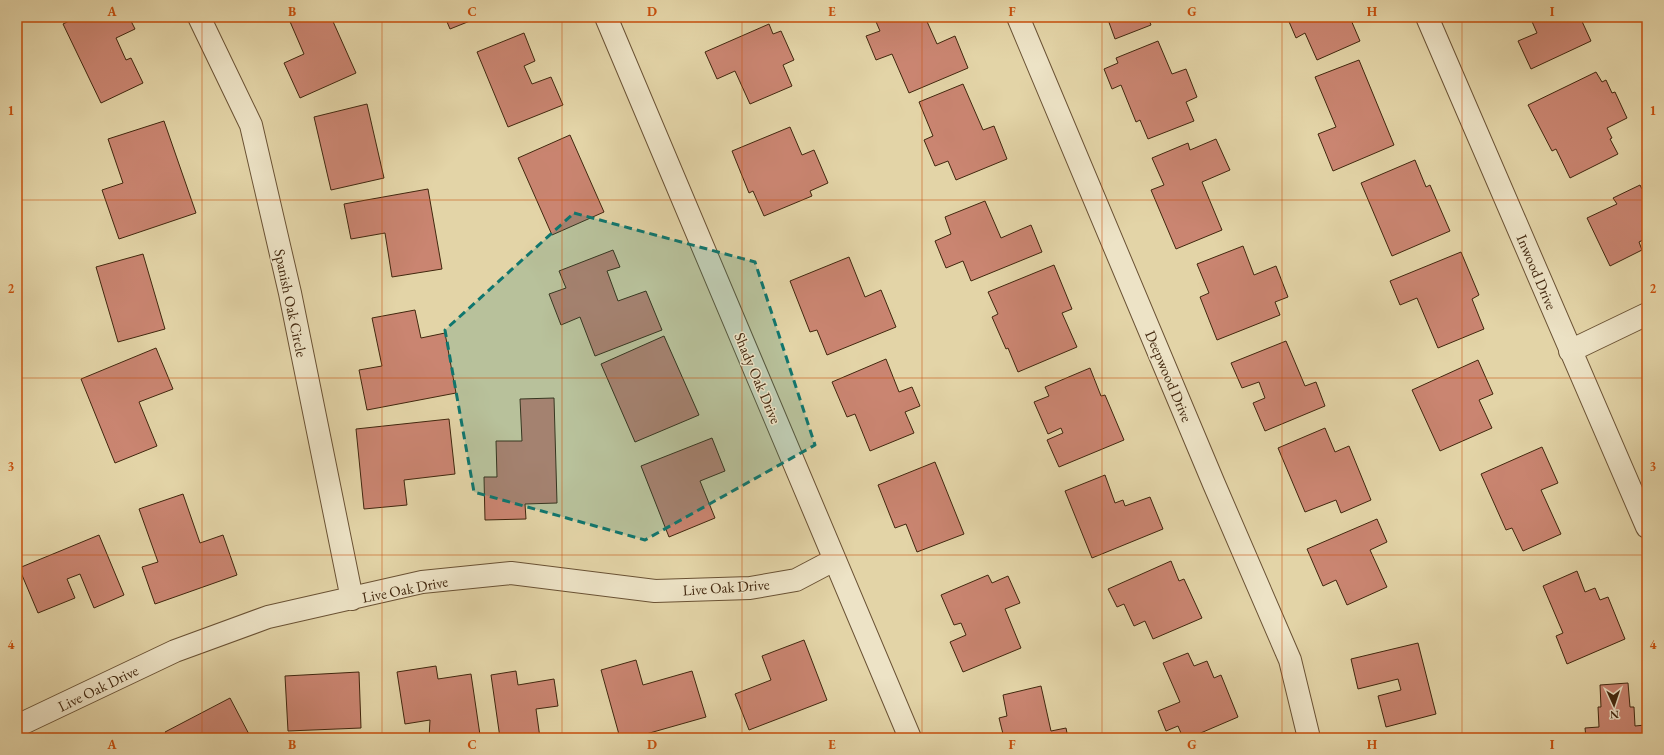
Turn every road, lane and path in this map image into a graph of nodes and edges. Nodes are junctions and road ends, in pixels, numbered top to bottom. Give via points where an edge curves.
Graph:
1 (200, 17) edge
2 (606, 17) edge
3 (1018, 17) edge
4 (1427, 17) edge
5 (1647, 314) edge
6 (1570, 350) junction
7 (1647, 527) edge
8 (834, 560) junction
9 (352, 599) junction
10 (17, 726) edge
11 (910, 738) edge
12 (1309, 738) edge

1 - 9 street, Spanish Oak Circle via 251,124 290,293
2 - 8 street, Shady Oak Drive
3 - 12 street, Deepwood Drive via 1290,660
4 - 6 street, Inwood Drive
5 - 6 street
6 - 7 street, Inwood Drive
8 - 9 street, Live Oak Drive via 796,580 750,588 656,591 511,573 422,582
8 - 11 street, Shady Oak Drive
9 - 10 street, Live Oak Drive via 268,617 174,651

